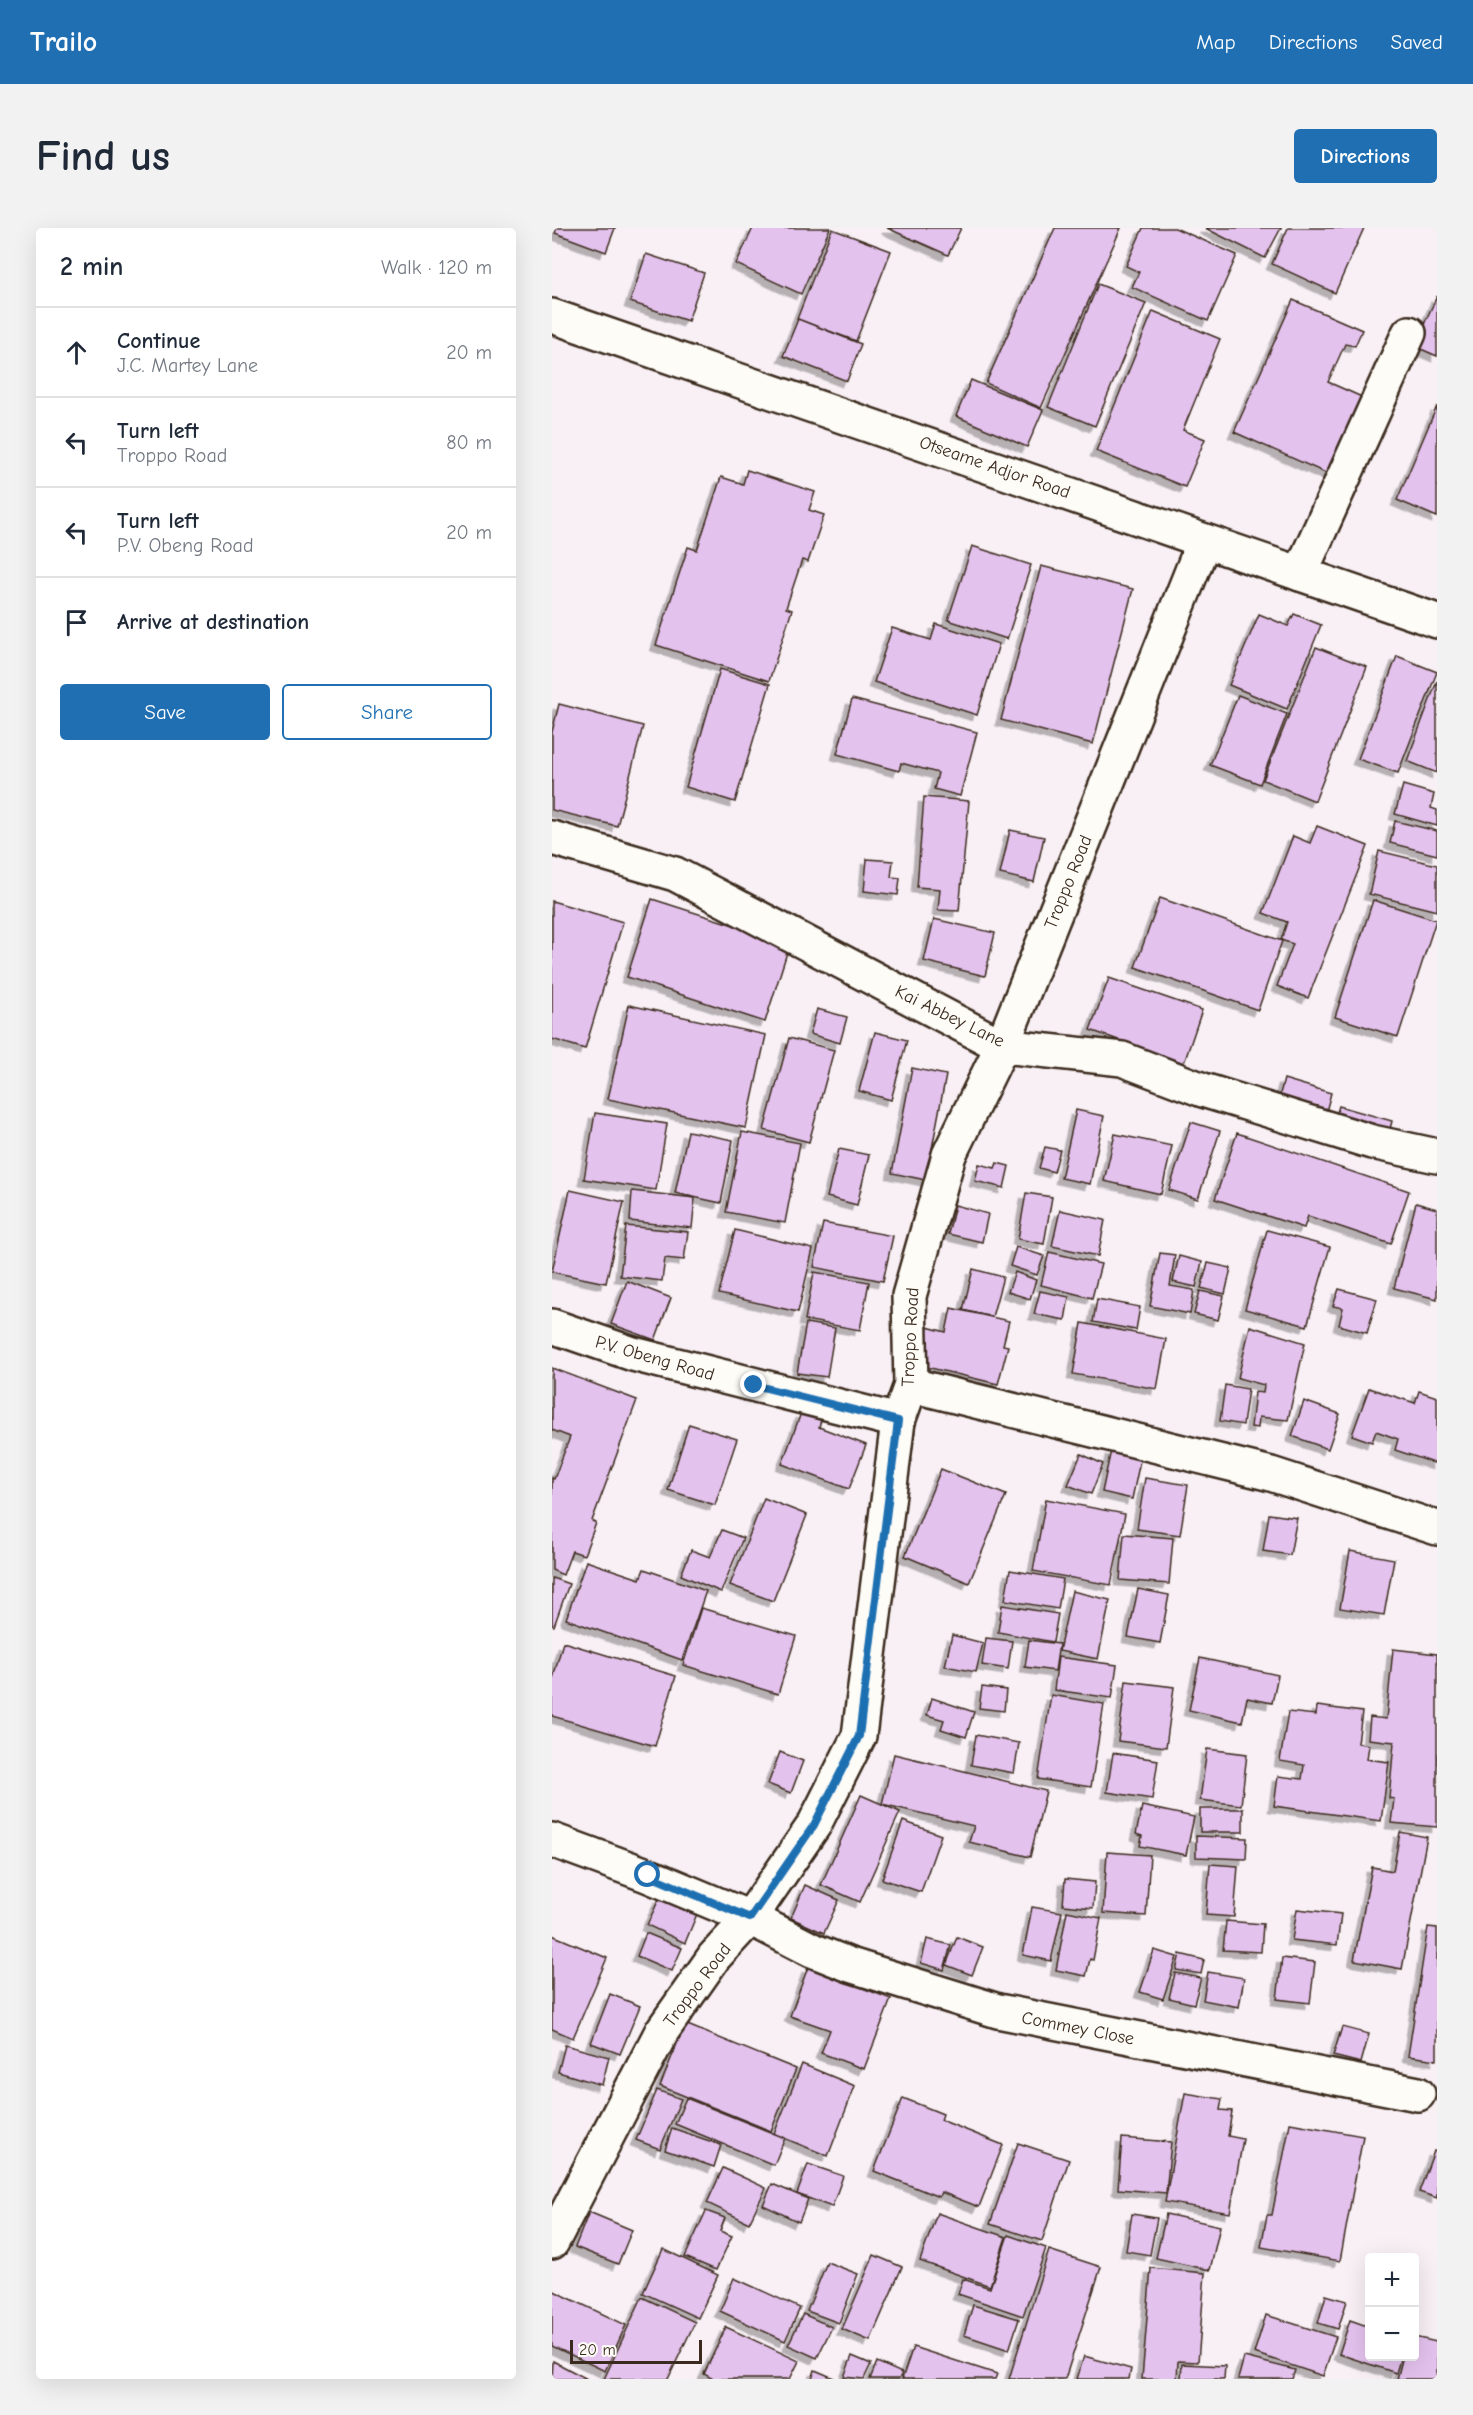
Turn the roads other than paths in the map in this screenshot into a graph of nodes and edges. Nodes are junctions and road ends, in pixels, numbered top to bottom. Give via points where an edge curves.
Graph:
1 (552, 316) edge
2 (1408, 333) dead end
3 (1204, 541) junction
4 (1300, 574) junction
5 (1437, 621) edge
6 (552, 838) edge
7 (1002, 1046) junction
8 (1437, 1156) edge
9 (552, 1326) edge
10 (910, 1385) junction
11 (898, 1421) junction
12 (1437, 1528) edge
13 (552, 1840) edge
14 (750, 1918) junction
15 (1418, 2094) dead end
16 (552, 2242) edge

1 - 3 street, Otseame Adjor Road
2 - 4 street
3 - 4 street, Otseame Adjor Road
3 - 7 street, Troppo Road
4 - 5 street, Otseame Adjor Road
6 - 7 street, Kai Abbey Lane via 675,874
7 - 8 street, Kai Abbey Lane via 1122,1059 1248,1104 1372,1142
7 - 10 street, Troppo Road via 949,1155 909,1296
9 - 11 street, P.V. Obeng Road via 633,1354
10 - 11 street, Troppo Road
10 - 12 street via 1271,1474
11 - 14 street, Troppo Road via 859,1736 814,1825
13 - 14 street, Commey Close
14 - 15 street, Commey Close via 850,1965 998,2011
14 - 16 street, Troppo Road via 714,1957 662,2031

